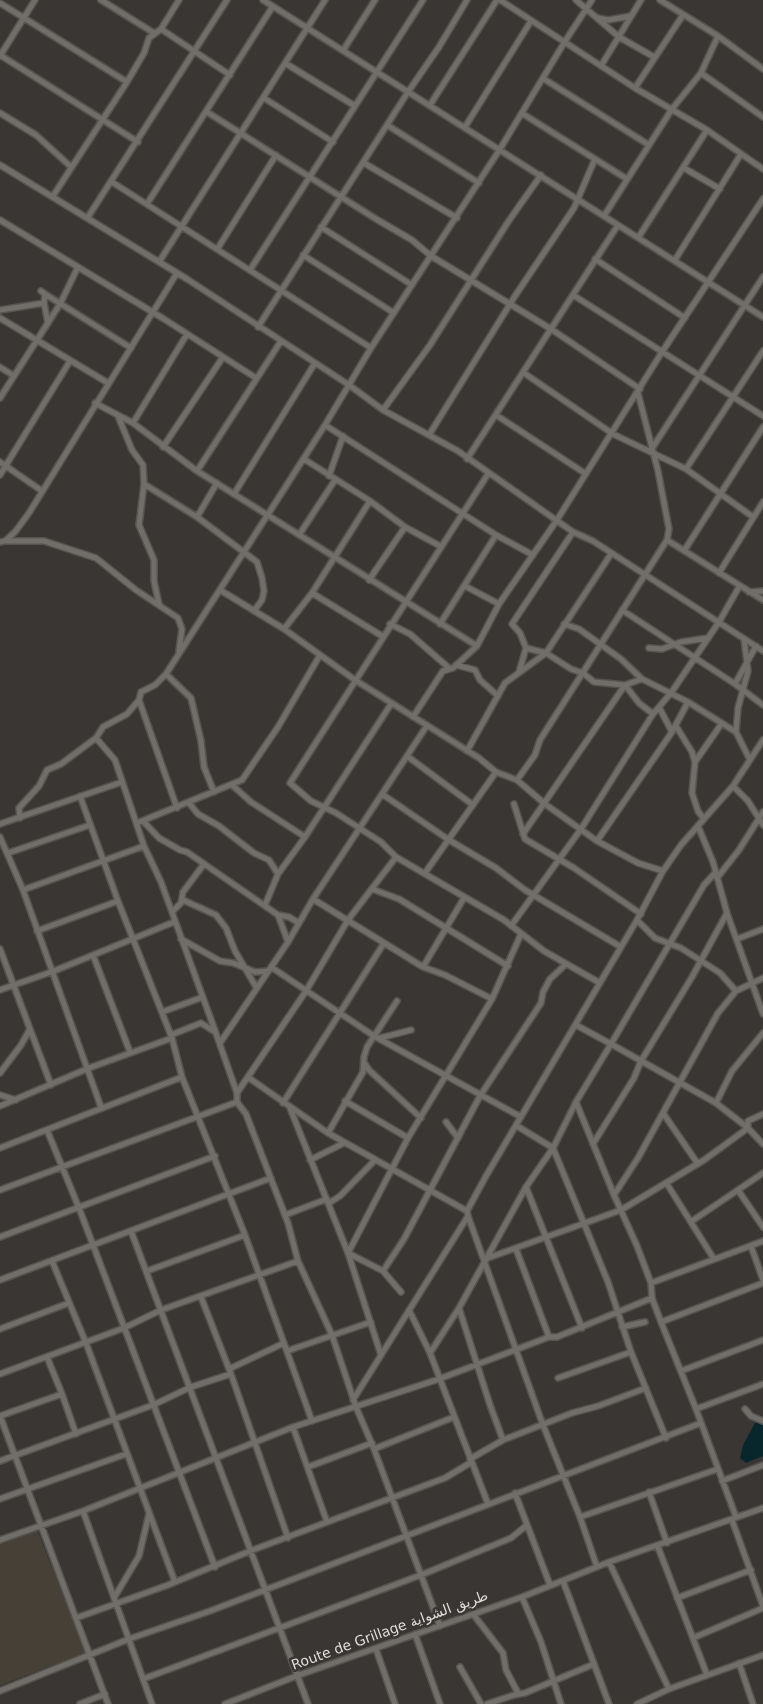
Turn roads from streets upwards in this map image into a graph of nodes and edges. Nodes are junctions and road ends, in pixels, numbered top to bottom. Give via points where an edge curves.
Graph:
1 (35, 0) edge
2 (101, 0) edge
3 (178, 0) edge
4 (227, 0) edge
5 (263, 0) edge
6 (325, 0) edge
7 (375, 0) edge
8 (422, 0) edge
9 (467, 0) edge
10 (498, 0) edge
11 (576, 0) edge
12 (592, 0) edge
13 (641, 0) edge
14 (660, 0) edge
15 (0, 3) edge
16 (273, 6) junction
17 (587, 7) junction
18 (632, 15) junction
19 (683, 15) junction
20 (23, 18) junction
21 (595, 18) junction
22 (531, 21) junction
23 (161, 29) junction
24 (308, 29) junction
25 (154, 34) junction
26 (718, 36) junction
27 (619, 37) junction
28 (564, 43) junction
29 (344, 49) junction
30 (196, 51) junction
31 (0, 55) edge
32 (654, 57) junction
33 (285, 63) junction
34 (600, 66) junction
35 (763, 69) edge
36 (378, 72) junction
37 (701, 73) junction
38 (230, 75) junction
39 (544, 79) junction
40 (127, 82) junction
41 (636, 88) junction
42 (408, 92) junction
43 (264, 98) junction
44 (430, 105) junction
45 (355, 106) junction
46 (672, 110) junction
47 (206, 112) junction
48 (0, 113) edge
49 (522, 114) junction
50 (763, 117) edge
51 (102, 120) junction
52 (387, 125) junction
53 (465, 127) junction
54 (707, 130) junction
55 (242, 133) junction
56 (138, 142) junction
57 (333, 142) junction
58 (649, 145) junction
59 (500, 149) junction
60 (741, 154) junction
61 (276, 155) junction
62 (595, 159) junction
63 (364, 163) junction
64 (0, 165) edge
65 (70, 166) junction
66 (684, 168) junction
67 (763, 169) edge
68 (540, 175) junction
69 (310, 177) junction
70 (627, 179) junction
71 (112, 182) junction
72 (479, 183) junction
73 (720, 189) junction
74 (53, 196) junction
75 (341, 197) junction
76 (576, 198) junction
77 (763, 198) edge
78 (147, 204) junction
79 (604, 216) junction
80 (88, 217) junction
81 (457, 218) junction
82 (0, 220) edge
83 (618, 225) junction
84 (182, 227) junction
85 (322, 227) junction
86 (638, 238) junction
87 (218, 248) junction
88 (303, 255) junction
89 (431, 256) junction
90 (595, 259) junction
91 (675, 260) junction
92 (159, 262) junction
93 (78, 268) junction
94 (250, 270) junction
95 (177, 273) junction
96 (763, 277) edge
97 (472, 280) junction
98 (708, 281) junction
99 (412, 285) junction
100 (281, 289) junction
101 (573, 294) junction
102 (44, 302) junction
103 (60, 304) junction
104 (510, 305) junction
105 (744, 305) junction
106 (0, 310) edge
107 (153, 313) junction
108 (394, 313) junction
109 (763, 316) edge
110 (0, 318) edge
111 (685, 318) junction
112 (48, 323) junction
113 (258, 326) junction
114 (550, 329) junction
115 (187, 334) junction
116 (281, 341) junction
117 (36, 342) junction
118 (131, 348) junction
119 (371, 348) junction
120 (662, 352) junction
121 (763, 352) edge
122 (223, 357) junction
123 (70, 361) junction
124 (315, 363) junction
125 (0, 367) edge
126 (524, 373) junction
127 (699, 374) junction
128 (14, 376) junction
129 (256, 378) junction
130 (108, 383) junction
131 (349, 385) junction
132 (639, 391) junction
133 (734, 396) junction
134 (0, 398) edge
135 (95, 403) junction
136 (383, 410) junction
137 (496, 415) junction
138 (118, 416) junction
139 (763, 416) edge
140 (133, 423) junction
141 (326, 425) junction
142 (763, 427) edge
143 (612, 434) junction
144 (429, 435) junction
145 (344, 436) junction
146 (163, 447) junction
147 (652, 452) junction
148 (304, 459) junction
149 (467, 459) junction
150 (0, 462) edge
151 (6, 466) junction
152 (686, 470) junction
153 (197, 471) junction
154 (0, 474) edge
155 (488, 474) junction
156 (586, 474) junction
157 (329, 476) junction
158 (335, 480) junction
159 (217, 483) junction
160 (144, 484) junction
161 (42, 490) junction
162 (234, 494) junction
163 (720, 494) junction
164 (370, 500) junction
165 (763, 502) edge
166 (463, 513) junction
167 (267, 516) junction
168 (197, 517) junction
169 (753, 518) junction
170 (557, 520) junction
171 (405, 527) junction
172 (573, 532) junction
173 (496, 535) junction
174 (299, 536) junction
175 (667, 540) junction
176 (2, 542) edge
177 (440, 546) junction
178 (245, 551) junction
179 (684, 551) junction
180 (611, 554) junction
181 (533, 555) junction
182 (335, 557) junction
183 (720, 573) junction
184 (644, 574) junction
185 (369, 580) junction
186 (465, 586) junction
187 (739, 587) junction
188 (220, 590) junction
189 (763, 591) edge
190 (749, 592) junction
191 (312, 593) junction
192 (762, 600) edge
193 (404, 601) junction
194 (159, 604) junction
195 (499, 604) junction
196 (622, 610) junction
197 (254, 611) junction
198 (719, 622) junction
199 (390, 624) junction
200 (440, 624) junction
201 (564, 624) junction
202 (284, 629) junction
203 (382, 636) junction
204 (708, 638) junction
205 (744, 639) junction
206 (676, 644) junction
207 (602, 645) junction
208 (477, 646) junction
209 (756, 646) junction
210 (526, 648) junction
211 (650, 648) dead end
212 (763, 651) edge
213 (546, 653) junction
214 (320, 655) junction
215 (695, 657) junction
216 (176, 659) junction
217 (747, 662) junction
218 (456, 665) junction
219 (449, 668) junction
220 (519, 672) junction
221 (583, 673) junction
222 (166, 674) junction
223 (642, 679) junction
224 (355, 680) junction
225 (735, 684) junction
226 (625, 685) junction
227 (744, 691) junction
228 (671, 693) junction
229 (498, 696) junction
230 (139, 700) junction
231 (688, 702) junction
232 (391, 704) junction
233 (763, 705) edge
234 (660, 709) junction
235 (653, 714) junction
236 (413, 717) junction
237 (722, 723) junction
238 (676, 726) junction
239 (426, 727) junction
240 (672, 732) junction
241 (736, 732) junction
242 (96, 738) junction
243 (763, 740) edge
244 (467, 751) junction
245 (406, 756) junction
246 (750, 760) junction
247 (695, 762) junction
248 (496, 772) junction
249 (517, 780) junction
250 (122, 782) junction
251 (232, 785) junction
252 (732, 786) junction
253 (214, 792) junction
254 (382, 794) junction
255 (80, 796) junction
256 (189, 803) junction
257 (514, 804) dead end
258 (545, 804) junction
259 (473, 805) junction
260 (324, 807) junction
261 (177, 808) junction
262 (763, 812) edge
263 (20, 818) junction
264 (760, 818) junction
265 (704, 819) junction
266 (143, 821) junction
267 (0, 824) edge
268 (136, 824) junction
269 (90, 825) junction
270 (763, 825) edge
271 (698, 826) junction
272 (360, 829) junction
273 (581, 829) junction
274 (523, 834) junction
275 (0, 837) edge
276 (305, 837) junction
277 (449, 840) junction
278 (597, 841) junction
279 (144, 846) junction
280 (8, 853) junction
281 (396, 857) junction
282 (557, 859) junction
283 (102, 860) junction
284 (204, 864) junction
285 (663, 870) junction
286 (425, 873) junction
287 (278, 874) junction
288 (716, 876) junction
289 (372, 889) junction
290 (23, 890) junction
291 (533, 894) junction
292 (464, 898) junction
293 (313, 899) junction
294 (183, 900) junction
295 (118, 901) junction
296 (266, 905) junction
297 (172, 912) junction
298 (641, 914) junction
299 (727, 914) junction
300 (278, 915) junction
301 (348, 920) junction
302 (637, 920) junction
303 (174, 922) junction
304 (299, 923) junction
305 (511, 926) junction
306 (448, 928) junction
307 (763, 930) edge
308 (37, 931) junction
309 (520, 934) junction
310 (133, 939) junction
311 (180, 939) junction
312 (737, 939) junction
313 (288, 942) junction
314 (670, 943) junction
315 (384, 944) junction
316 (621, 947) junction
317 (0, 949) edge
318 (93, 955) junction
319 (701, 960) junction
320 (566, 964) junction
321 (508, 966) junction
322 (423, 967) junction
323 (248, 969) junction
324 (269, 969) junction
325 (54, 971) junction
326 (763, 978) edge
327 (600, 982) junction
328 (752, 984) junction
329 (13, 985) junction
330 (256, 987) junction
331 (0, 990) edge
332 (306, 991) junction
333 (736, 991) junction
334 (203, 997) junction
335 (492, 999) junction
336 (396, 1001) dead end
337 (162, 1012) junction
338 (341, 1013) junction
339 (763, 1014) edge
340 (576, 1025) junction
341 (30, 1029) junction
342 (411, 1030) dead end
343 (216, 1032) junction
344 (763, 1032) edge
345 (171, 1036) junction
346 (374, 1036) junction
347 (223, 1037) junction
348 (380, 1038) junction
349 (220, 1043) junction
350 (611, 1044) junction
351 (130, 1052) junction
352 (641, 1061) junction
353 (365, 1064) junction
354 (89, 1068) junction
355 (0, 1073) edge
356 (444, 1075) junction
357 (182, 1077) junction
358 (249, 1078) junction
359 (680, 1083) junction
360 (51, 1086) junction
361 (237, 1093) junction
362 (0, 1095) edge
363 (480, 1096) junction
364 (16, 1100) junction
365 (345, 1101) junction
366 (237, 1102) junction
367 (576, 1102) junction
368 (283, 1103) junction
369 (716, 1103) junction
370 (0, 1106) edge
371 (101, 1107) junction
372 (290, 1108) junction
373 (663, 1113) junction
374 (763, 1114) edge
375 (198, 1117) junction
376 (420, 1118) junction
377 (520, 1118) junction
378 (446, 1122) dead end
379 (517, 1126) junction
380 (748, 1128) junction
381 (47, 1130) junction
382 (328, 1133) junction
383 (408, 1138) junction
384 (458, 1138) junction
385 (344, 1143) junction
386 (593, 1144) junction
387 (763, 1144) edge
388 (0, 1148) edge
389 (553, 1148) junction
390 (216, 1156) junction
391 (310, 1160) junction
392 (375, 1160) junction
393 (698, 1164) junction
394 (62, 1168) junction
395 (392, 1170) junction
396 (763, 1173) edge
397 (270, 1178) junction
398 (667, 1184) junction
399 (526, 1187) junction
400 (430, 1189) junction
401 (0, 1190) edge
402 (738, 1190) junction
403 (230, 1193) junction
404 (614, 1195) junction
405 (328, 1201) junction
406 (79, 1208) junction
407 (621, 1210) junction
408 (467, 1214) junction
409 (285, 1215) junction
410 (692, 1221) junction
411 (584, 1225) junction
412 (763, 1228) edge
413 (131, 1231) junction
414 (245, 1235) junction
415 (0, 1237) edge
416 (545, 1239) junction
417 (763, 1241) edge
418 (92, 1245) junction
419 (751, 1246) junction
420 (516, 1249) junction
421 (348, 1253) junction
422 (714, 1259) junction
423 (486, 1260) junction
424 (52, 1261) junction
425 (298, 1261) junction
426 (147, 1271) junction
427 (383, 1272) junction
428 (260, 1276) junction
429 (0, 1280) edge
430 (763, 1281) edge
431 (651, 1283) junction
432 (401, 1292) dead end
433 (201, 1297) junction
434 (652, 1298) junction
435 (69, 1303) junction
436 (459, 1308) junction
437 (162, 1310) junction
438 (409, 1310) junction
439 (618, 1312) junction
440 (371, 1322) junction
441 (645, 1322) dead end
442 (661, 1322) junction
443 (0, 1328) edge
444 (124, 1328) junction
445 (582, 1328) junction
446 (622, 1328) junction
447 (332, 1335) junction
448 (549, 1337) junction
449 (763, 1340) edge
450 (86, 1343) junction
451 (284, 1343) junction
452 (515, 1349) junction
453 (287, 1351) junction
454 (631, 1352) junction
455 (430, 1353) junction
456 (381, 1355) junction
457 (48, 1357) junction
458 (477, 1364) junction
459 (681, 1371) junction
460 (230, 1372) junction
461 (0, 1374) edge
462 (558, 1378) dead end
463 (438, 1379) junction
464 (763, 1384) edge
465 (191, 1387) junction
466 (646, 1388) junction
467 (62, 1394) junction
468 (353, 1400) junction
469 (153, 1405) junction
470 (356, 1407) junction
471 (696, 1409) junction
472 (745, 1409) dead end
473 (0, 1416) edge
474 (454, 1417) junction
475 (114, 1419) junction
476 (312, 1421) junction
477 (763, 1421) edge
478 (701, 1423) junction
479 (543, 1425) junction
480 (293, 1427) junction
481 (76, 1434) junction
482 (666, 1438) junction
483 (504, 1440) junction
484 (255, 1442) junction
485 (372, 1443) junction
486 (374, 1449) junction
487 (126, 1454) junction
488 (16, 1456) junction
489 (217, 1458) junction
490 (0, 1461) edge
491 (470, 1461) junction
492 (763, 1465) edge
493 (308, 1467) junction
494 (718, 1469) junction
495 (179, 1473) junction
496 (564, 1475) junction
497 (722, 1481) junction
498 (139, 1488) junction
499 (28, 1489) junction
500 (649, 1492) junction
501 (514, 1493) junction
502 (391, 1498) junction
503 (0, 1499) edge
504 (488, 1504) junction
505 (763, 1508) edge
506 (83, 1511) junction
507 (149, 1513) junction
508 (580, 1516) junction
509 (734, 1518) junction
510 (327, 1522) junction
511 (42, 1525) junction
512 (527, 1525) junction
513 (405, 1536) junction
514 (288, 1538) junction
515 (0, 1540) edge
516 (667, 1543) junction
517 (658, 1547) junction
518 (250, 1551) junction
519 (609, 1562) junction
520 (215, 1567) junction
521 (597, 1567) junction
522 (751, 1570) junction
523 (420, 1575) junction
524 (563, 1581) junction
525 (175, 1582) junction
526 (550, 1585) junction
527 (264, 1589) junction
528 (522, 1596) junction
529 (677, 1598) junction
530 (115, 1601) junction
531 (763, 1607) edge
532 (473, 1614) junction
533 (76, 1618) junction
534 (440, 1626) junction
535 (281, 1628) junction
536 (415, 1634) junction
537 (693, 1638) junction
538 (129, 1639) junction
539 (376, 1649) junction
540 (90, 1654) junction
541 (763, 1655) edge
542 (739, 1663) junction
543 (594, 1664) junction
544 (460, 1667) dead end
545 (299, 1675) junction
546 (707, 1675) junction
547 (143, 1679) junction
548 (555, 1680) junction
549 (669, 1689) junction
550 (0, 1690) edge
551 (518, 1693) junction
552 (105, 1694) junction
553 (80, 1704) edge
554 (108, 1704) edge
555 (152, 1704) edge
556 (225, 1704) edge
557 (308, 1704) edge
558 (395, 1704) edge
559 (440, 1704) edge
560 (479, 1704) edge
561 (486, 1704) edge
562 (561, 1704) edge
563 (609, 1704) edge
564 (637, 1704) edge
565 (753, 1704) edge

1 - 20 street
2 - 25 street
3 - 23 street
4 - 30 street
5 - 16 street
6 - 24 street
7 - 29 street
8 - 36 street
9 - 42 street
10 - 22 street
10 - 44 street
11 - 17 street
12 - 17 street
13 - 18 street
14 - 19 street
15 - 20 street
16 - 24 street
16 - 38 street
17 - 21 street
17 - 28 street
18 - 21 street via 608,20
18 - 27 street
19 - 26 street
19 - 32 street
20 - 31 street
20 - 40 street
21 - 27 street
22 - 28 street
22 - 53 street
23 - 25 street
23 - 30 street
24 - 29 street
24 - 33 street
25 - 40 street
26 - 35 street
26 - 37 street
27 - 32 street
27 - 34 street
28 - 34 street
28 - 39 street
29 - 36 street
30 - 38 street
30 - 56 street
31 - 51 street
32 - 41 street
33 - 43 street
33 - 45 street
34 - 41 street
36 - 42 street
36 - 45 street
37 - 46 street
37 - 50 street
38 - 47 street
39 - 49 street
39 - 58 street
40 - 51 street
41 - 46 street
42 - 44 street
42 - 52 street
43 - 55 street
43 - 57 street
44 - 53 street
45 - 57 street
46 - 54 street
46 - 58 street
47 - 55 street
47 - 78 street
48 - 65 street via 36,135
49 - 59 street
49 - 62 street
51 - 56 street
51 - 65 street
52 - 63 street
52 - 72 street
53 - 59 street
54 - 60 street
54 - 66 street
55 - 61 street
55 - 84 street
56 - 71 street
57 - 69 street
58 - 70 street
59 - 68 street
59 - 72 street
60 - 67 street
60 - 73 street
61 - 69 street
61 - 87 street
62 - 70 street
62 - 76 street
63 - 75 street
63 - 81 street
64 - 74 street
65 - 74 street
66 - 73 street
66 - 86 street
68 - 76 street
68 - 97 street
69 - 75 street
69 - 94 street
70 - 79 street
71 - 78 street
71 - 80 street
72 - 81 street
73 - 91 street
74 - 80 street
75 - 85 street
75 - 89 street via 412,240
76 - 79 street
76 - 104 street via 574,208
77 - 98 street
78 - 84 street
79 - 83 street
80 - 92 street
81 - 89 street
82 - 93 street
83 - 86 street
83 - 90 street
84 - 87 street
84 - 92 street
85 - 88 street
85 - 99 street
86 - 91 street
87 - 94 street
88 - 100 street
88 - 108 street
89 - 97 street
89 - 99 street
90 - 101 street
90 - 111 street
91 - 98 street
92 - 95 street
93 - 103 street
93 - 107 street
94 - 100 street
95 - 107 street
95 - 113 street
96 - 105 street
97 - 104 street
97 - 136 street via 430,346
98 - 105 street
98 - 111 street
99 - 108 street
100 - 113 street
100 - 119 street
101 - 114 street
101 - 120 street
102 - 103 street via 43,292
102 - 106 street
102 - 112 street
103 - 112 street
103 - 118 street
104 - 114 street
104 - 144 street
105 - 109 street
105 - 127 street
107 - 115 street
107 - 118 street
108 - 119 street
110 - 117 street
111 - 120 street
112 - 117 street
113 - 116 street
114 - 126 street
114 - 132 street
115 - 122 street
115 - 140 street
116 - 124 street
116 - 129 street
117 - 123 street
117 - 128 street
118 - 130 street
119 - 131 street
120 - 127 street
120 - 132 street
121 - 133 street
122 - 129 street
122 - 146 street
123 - 130 street
123 - 151 street
124 - 131 street
124 - 162 street
125 - 128 street
126 - 137 street
126 - 143 street
127 - 133 street
127 - 147 street
128 - 134 street
129 - 153 street
130 - 135 street
131 - 136 street
131 - 141 street
132 - 143 street
132 - 147 street
133 - 139 street
133 - 152 street
135 - 138 street
135 - 161 street
136 - 144 street
137 - 149 street
137 - 156 street
138 - 140 street
138 - 160 street via 132,450 143,465
140 - 146 street
141 - 145 street
141 - 148 street
142 - 163 street
143 - 147 street
143 - 156 street
144 - 149 street
145 - 157 street
145 - 166 street
146 - 153 street
147 - 152 street
147 - 175 street via 669,529
148 - 157 street
148 - 167 street
149 - 155 street
150 - 151 street
151 - 154 street
151 - 161 street
152 - 163 street
153 - 159 street
155 - 166 street
155 - 170 street
156 - 170 street
157 - 158 street
158 - 164 street
158 - 174 street
159 - 162 street
159 - 168 street
160 - 168 street
160 - 194 street via 139,524 154,560
161 - 176 street via 15,532
162 - 167 street
163 - 169 street
163 - 179 street
164 - 171 street
164 - 182 street
165 - 169 street
166 - 173 street
166 - 177 street
167 - 174 street
167 - 178 street
168 - 178 street
169 - 183 street
170 - 172 street
170 - 181 street
171 - 177 street
171 - 185 street
172 - 180 street
172 - 210 street via 512,624
173 - 181 street
173 - 186 street
174 - 182 street
175 - 179 street
175 - 184 street
176 - 194 street via 44,541 86,554
177 - 193 street
178 - 188 street
178 - 197 street via 257,562 262,578 262,600
179 - 183 street
180 - 184 street
180 - 201 street
181 - 195 street
182 - 185 street
182 - 191 street
183 - 187 street
184 - 196 street
184 - 198 street
185 - 193 street
186 - 195 street
186 - 200 street
187 - 190 street
187 - 198 street
188 - 197 street
188 - 216 street
189 - 190 street
190 - 192 street
191 - 202 street
191 - 203 street
193 - 199 street
193 - 200 street
194 - 216 street via 178,618 182,629
195 - 208 street
196 - 206 street
196 - 207 street
197 - 202 street
198 - 204 street
198 - 205 street
199 - 203 street
199 - 219 street via 410,634
200 - 208 street
201 - 207 street via 579,629
201 - 213 street
202 - 214 street
203 - 224 street
204 - 206 street
204 - 215 street
205 - 209 street
205 - 217 street
206 - 211 street via 662,649
206 - 215 street
207 - 221 street
207 - 223 street
208 - 218 street
209 - 212 street
209 - 217 street
210 - 213 street
210 - 220 street
213 - 220 street
213 - 221 street
214 - 224 street
214 - 251 street via 264,749 242,780
215 - 225 street
215 - 228 street
216 - 222 street
217 - 225 street
217 - 227 street
218 - 219 street
218 - 229 street via 475,670 480,680
219 - 236 street
220 - 229 street via 505,683
221 - 226 street via 594,682
221 - 249 street
222 - 230 street via 155,685 140,692
222 - 253 street via 191,698 204,766
223 - 226 street
223 - 228 street
224 - 232 street
224 - 260 street via 290,783 298,792
225 - 227 street
226 - 235 street
226 - 258 street
227 - 233 street
227 - 241 street via 738,708
228 - 231 street
228 - 234 street
229 - 244 street
230 - 242 street via 127,714 104,727
230 - 261 street
231 - 237 street
231 - 238 street
232 - 236 street
232 - 260 street
234 - 235 street
234 - 240 street
235 - 273 street
236 - 239 street
237 - 241 street
237 - 247 street
238 - 240 street
238 - 247 street
239 - 244 street
239 - 245 street
240 - 278 street
241 - 246 street
242 - 250 street via 115,760
242 - 263 street via 61,764 47,770 39,786 19,808
243 - 246 street
244 - 248 street
245 - 254 street
245 - 259 street
246 - 252 street
247 - 265 street via 692,793 698,812
248 - 249 street
248 - 259 street
249 - 258 street
250 - 255 street
250 - 268 street
251 - 253 street
251 - 276 street via 251,802
252 - 264 street
252 - 265 street
253 - 256 street
254 - 272 street
254 - 277 street
255 - 263 street
255 - 269 street
256 - 261 street
256 - 287 street via 198,814 269,860
257 - 274 street
258 - 273 street
258 - 274 street
259 - 277 street
260 - 272 street
260 - 276 street
261 - 266 street
262 - 264 street
263 - 267 street
264 - 270 street
264 - 288 street via 739,850
265 - 271 street
266 - 268 street
266 - 284 street via 159,838
268 - 279 street
269 - 280 street
269 - 283 street
271 - 285 street
271 - 288 street
272 - 281 street via 381,842
272 - 293 street
273 - 278 street
273 - 282 street
274 - 282 street via 524,839
275 - 280 street
276 - 287 street
277 - 286 street
277 - 291 street
278 - 285 street via 638,863
279 - 283 street
279 - 297 street
280 - 290 street
281 - 286 street
281 - 289 street
282 - 291 street
282 - 298 street
283 - 290 street
283 - 295 street
284 - 294 street via 183,892
284 - 296 street
285 - 298 street
286 - 292 street
287 - 296 street
288 - 299 street
288 - 314 street via 704,885
289 - 301 street
289 - 306 street via 399,899
290 - 308 street
291 - 305 street
291 - 316 street
292 - 305 street
292 - 306 street
293 - 301 street
293 - 304 street
294 - 297 street
294 - 323 street via 216,915
295 - 308 street
295 - 310 street
296 - 300 street
297 - 303 street
298 - 302 street
299 - 312 street
299 - 319 street
300 - 304 street
300 - 313 street
301 - 315 street
301 - 332 street
302 - 314 street via 655,938
302 - 316 street
303 - 310 street
303 - 311 street
304 - 313 street
305 - 309 street
306 - 321 street
306 - 322 street
307 - 312 street
308 - 325 street
309 - 320 street
309 - 321 street
310 - 318 street
310 - 337 street
311 - 323 street via 220,961
311 - 334 street
312 - 328 street
313 - 324 street
314 - 319 street
314 - 350 street
315 - 322 street
315 - 338 street
316 - 327 street
317 - 329 street
318 - 325 street
318 - 351 street
319 - 333 street via 720,973
319 - 352 street
320 - 327 street
320 - 363 street via 550,979 541,1003
321 - 335 street
322 - 335 street via 445,974
323 - 324 street via 255,972
323 - 330 street
324 - 330 street
324 - 332 street
325 - 329 street
325 - 354 street
326 - 328 street
327 - 340 street
328 - 333 street
328 - 339 street
329 - 331 street
329 - 341 street
330 - 347 street
332 - 338 street
332 - 358 street
333 - 359 street via 718,1013
334 - 337 street
334 - 343 street
335 - 356 street
336 - 346 street
337 - 345 street
338 - 346 street
338 - 368 street
340 - 350 street
340 - 377 street
341 - 355 street
341 - 360 street
342 - 348 street
343 - 345 street via 200,1023
343 - 347 street
343 - 349 street
344 - 369 street via 732,1072
345 - 351 street
345 - 357 street
346 - 348 street
346 - 353 street via 364,1057
347 - 349 street
348 - 356 street
349 - 361 street
350 - 352 street
350 - 367 street
351 - 354 street
352 - 359 street
352 - 386 street
353 - 365 street
353 - 376 street
354 - 360 street
354 - 371 street
356 - 363 street
356 - 376 street
357 - 371 street
357 - 375 street
358 - 361 street
358 - 368 street
359 - 369 street
359 - 373 street
360 - 364 street
361 - 366 street
362 - 364 street
363 - 377 street
363 - 384 street
364 - 370 street
365 - 382 street
365 - 383 street
366 - 375 street
366 - 397 street via 246,1114
367 - 386 street
367 - 389 street
368 - 372 street
369 - 380 street
371 - 381 street
372 - 382 street
372 - 391 street
373 - 393 street
373 - 404 street
374 - 380 street via 748,1121
375 - 390 street
375 - 394 street
376 - 383 street
377 - 379 street
378 - 384 street
379 - 389 street
379 - 408 street
380 - 387 street
380 - 393 street
381 - 388 street
381 - 394 street
382 - 385 street
383 - 395 street
384 - 400 street
385 - 391 street
385 - 392 street
386 - 404 street
389 - 399 street
389 - 411 street
390 - 403 street
390 - 406 street
391 - 405 street
392 - 395 street
392 - 405 street via 340,1196
393 - 398 street
394 - 401 street
394 - 406 street
395 - 400 street
395 - 421 street
396 - 402 street
397 - 403 street
397 - 409 street
398 - 407 street
398 - 410 street
399 - 416 street
399 - 423 street
400 - 408 street
400 - 427 street
402 - 410 street
402 - 412 street
403 - 413 street
403 - 414 street
404 - 407 street
405 - 409 street
405 - 421 street
406 - 415 street
406 - 418 street
407 - 411 street
407 - 431 street
408 - 423 street
408 - 438 street
409 - 425 street
410 - 422 street
411 - 416 street
411 - 439 street
413 - 418 street
413 - 426 street
414 - 426 street
414 - 428 street
416 - 420 street
416 - 445 street
417 - 419 street
418 - 424 street
418 - 444 street
419 - 422 street
419 - 430 street
420 - 423 street
420 - 448 street
421 - 427 street
421 - 440 street
422 - 431 street
423 - 436 street
423 - 452 street
424 - 429 street
424 - 435 street
425 - 428 street
425 - 447 street
426 - 437 street
427 - 432 street
428 - 433 street
428 - 451 street
430 - 442 street
431 - 434 street
433 - 437 street
433 - 460 street
434 - 439 street
434 - 442 street
435 - 443 street
435 - 450 street
436 - 455 street
436 - 458 street
437 - 444 street
437 - 465 street
438 - 455 street
438 - 456 street
439 - 445 street
439 - 446 street
440 - 447 street
440 - 456 street
441 - 446 street
442 - 459 street
444 - 450 street
444 - 469 street
445 - 448 street
446 - 454 street
447 - 453 street
447 - 468 street
448 - 452 street
449 - 459 street
450 - 457 street
450 - 475 street
451 - 453 street
451 - 460 street
452 - 458 street
452 - 479 street
453 - 476 street
454 - 462 street
454 - 466 street
455 - 463 street
456 - 468 street
457 - 461 street
457 - 467 street
458 - 463 street
458 - 483 street
459 - 471 street
460 - 465 street
460 - 484 street
463 - 470 street
463 - 474 street
464 - 471 street
465 - 469 street
465 - 489 street
466 - 479 street
466 - 482 street
467 - 473 street
467 - 481 street
468 - 470 street
469 - 475 street
469 - 495 street
470 - 476 street
470 - 485 street
471 - 478 street
472 - 477 street
473 - 488 street
474 - 486 street
474 - 491 street
475 - 481 street
475 - 487 street
476 - 480 street
478 - 482 street
478 - 494 street
479 - 483 street
479 - 496 street
480 - 484 street
480 - 493 street
481 - 488 street
482 - 496 street
483 - 491 street via 489,1446
484 - 489 street
484 - 514 street
485 - 486 street
485 - 493 street
486 - 502 street
487 - 498 street
487 - 499 street
488 - 490 street
488 - 499 street
489 - 495 street
489 - 518 street
491 - 502 street via 445,1478
491 - 504 street
492 - 497 street
493 - 510 street
494 - 497 street
494 - 500 street
495 - 498 street
495 - 520 street
496 - 501 street
496 - 508 street
497 - 509 street
498 - 506 street
498 - 507 street
499 - 503 street
499 - 511 street
500 - 508 street
500 - 516 street
501 - 504 street
501 - 512 street
502 - 510 street
502 - 513 street
504 - 513 street
505 - 509 street, Route de Grillage طريق الشواية
506 - 511 street
506 - 530 street
507 - 525 street
507 - 530 street via 139,1556
508 - 521 street
509 - 516 street, Route de Grillage طريق الشواية
509 - 522 street
510 - 514 street
511 - 515 street
511 - 533 street
512 - 523 street via 511,1538
512 - 526 street
513 - 523 street
513 - 527 street
514 - 518 street
516 - 517 street, Route de Grillage طريق الشواية
517 - 519 street, Route de Grillage طريق الشواية
517 - 529 street
518 - 520 street
518 - 527 street
519 - 521 street, Route de Grillage طريق الشواية
519 - 549 street
520 - 525 street
521 - 524 street, Route de Grillage طريق الشواية
522 - 529 street
522 - 531 street
523 - 534 street
523 - 535 street
524 - 526 street, Route de Grillage طريق الشواية
524 - 543 street
525 - 530 street
526 - 528 street, Route de Grillage طريق الشواية
527 - 535 street
527 - 538 street
528 - 532 street, Route de Grillage طريق الشواية
528 - 548 street
529 - 537 street
530 - 533 street
530 - 538 street
531 - 537 street
532 - 534 street, Route de Grillage طريق الشواية
532 - 551 street via 503,1653 506,1670
533 - 540 street
534 - 536 street, Route de Grillage طريق الشواية
535 - 545 street
535 - 547 street
536 - 539 street, Route de Grillage طريق الشواية
536 - 559 street
537 - 546 street
538 - 540 street
538 - 547 street
539 - 545 street, Route de Grillage طريق الشواية
539 - 558 street
540 - 550 street
540 - 552 street
541 - 542 street
542 - 546 street
542 - 565 street
543 - 548 street
543 - 563 street
544 - 560 street
545 - 556 street, Route de Grillage طريق الشواية
545 - 557 street
546 - 549 street
547 - 555 street
548 - 551 street
548 - 562 street
549 - 564 street
551 - 561 street
552 - 553 street
552 - 554 street

